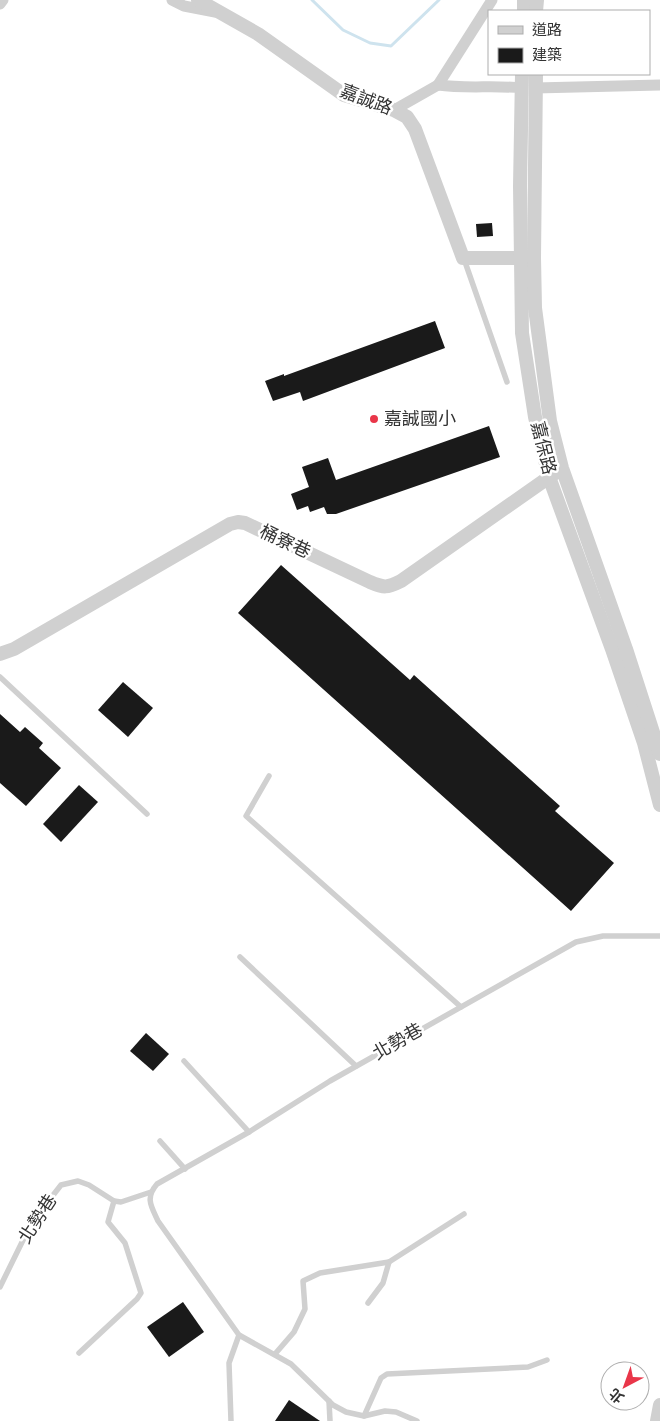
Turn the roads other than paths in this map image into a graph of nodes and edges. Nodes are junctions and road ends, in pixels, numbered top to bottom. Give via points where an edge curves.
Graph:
1 (2, 0) edge
2 (172, 0) edge
3 (198, 0) edge
4 (492, 0) edge
5 (0, 4) edge
6 (220, 13) junction
7 (522, 75) edge
8 (536, 75) edge
9 (438, 85) junction
10 (660, 85) edge
11 (529, 88) junction
12 (394, 110) junction
13 (463, 258) junction
14 (527, 258) junction
15 (507, 382) dead end
16 (562, 468) junction
17 (549, 477) junction
18 (0, 654) edge
19 (0, 676) edge
20 (653, 740) edge
21 (660, 754) edge
22 (269, 776) dead end
23 (660, 805) edge
24 (147, 814) dead end
25 (660, 936) edge
26 (240, 957) dead end
27 (461, 1007) junction
28 (184, 1061) dead end
29 (356, 1066) junction
30 (249, 1132) junction
31 (160, 1141) dead end
32 (185, 1169) junction
33 (151, 1192) junction
34 (114, 1201) junction
35 (464, 1214) dead end
36 (389, 1262) junction
37 (0, 1287) edge
38 (368, 1303) dead end
39 (238, 1335) junction
40 (79, 1353) dead end
41 (275, 1354) junction
42 (548, 1360) dead end
43 (329, 1401) junction
44 (660, 1405) edge
45 (364, 1416) junction
46 (231, 1421) edge
47 (330, 1421) edge
48 (417, 1421) edge
49 (658, 1421) edge

1 - 5 street
2 - 6 street via 184,6
3 - 6 street, 嘉誠路
4 - 9 street
6 - 12 street, 嘉誠路 via 258,34 344,95
7 - 11 street, 嘉保路
8 - 11 street, 嘉保路
9 - 11 street
9 - 12 street
10 - 11 street
11 - 14 street, 嘉保路
12 - 13 street, 嘉誠路 via 407,117 415,129
13 - 14 street
13 - 15 lane, 嘉誠路
14 - 16 street, 嘉保路 via 550,421
14 - 17 street, 嘉保路 via 522,334 535,417
16 - 17 street, 桶寮巷
16 - 20 street, 嘉保路
17 - 18 street, 桶寮巷 via 389,587 375,584 238,522
17 - 20 street, 嘉保路 via 612,648
19 - 24 lane
20 - 21 street, 嘉保路
20 - 23 street, 嘉保路
22 - 27 lane via 246,816
25 - 27 lane, 北勢巷 via 603,936 576,942
26 - 29 lane
27 - 29 lane, 北勢巷
28 - 30 lane
29 - 30 lane, 北勢巷
30 - 32 lane, 北勢巷
31 - 32 lane
32 - 33 lane, 北勢巷 via 157,1184
33 - 34 lane, 北勢巷 via 121,1202
33 - 39 lane via 150,1204 158,1221
34 - 37 lane, 北勢巷 via 78,1181 61,1185 31,1225
34 - 40 lane via 108,1222 125,1243 141,1293
35 - 36 lane
36 - 38 lane via 383,1283
36 - 41 lane via 320,1273 303,1281 305,1310 294,1332
39 - 41 lane
39 - 46 lane via 229,1363
41 - 43 lane via 291,1364
42 - 45 lane via 528,1367 387,1374 381,1378
43 - 45 lane via 346,1412
43 - 47 lane
44 - 49 street
45 - 48 lane via 396,1412

